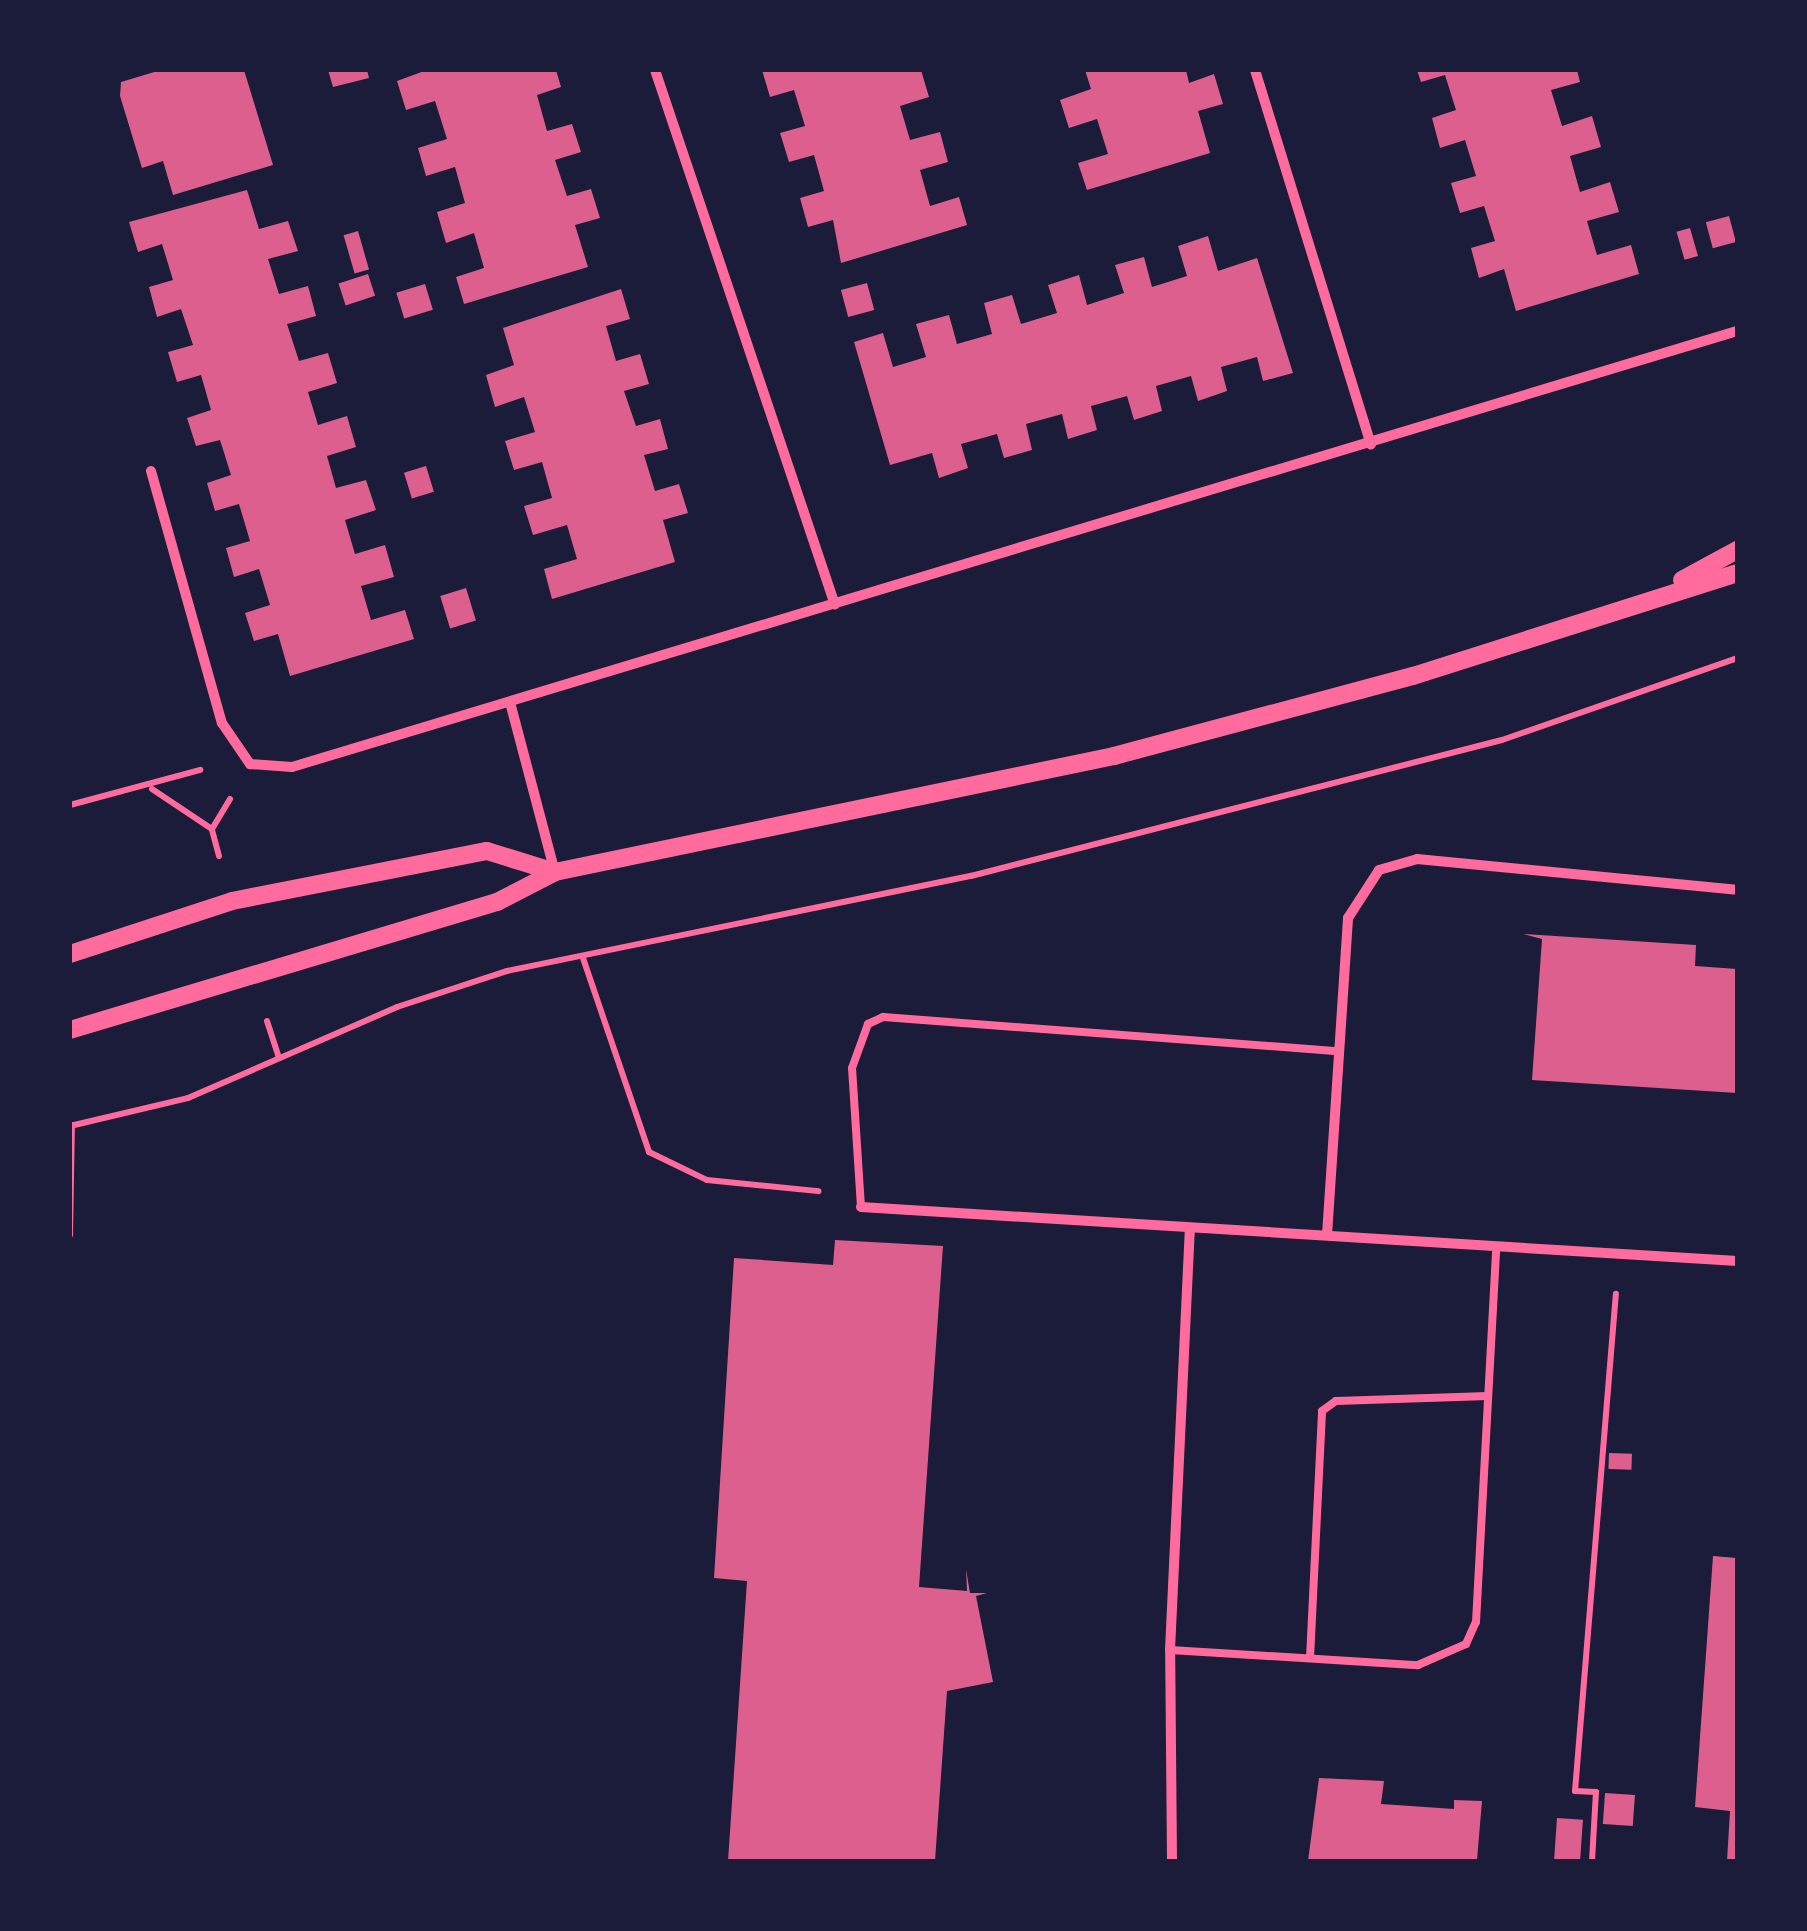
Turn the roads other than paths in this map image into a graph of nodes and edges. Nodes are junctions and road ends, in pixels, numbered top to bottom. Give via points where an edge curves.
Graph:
1 (655, 70) edge
2 (1255, 70) edge
3 (1737, 331) edge
4 (1371, 444) junction
5 (151, 471) dead end
6 (1737, 550) edge
7 (1737, 573) edge
8 (1655, 595) junction
9 (835, 605) junction
10 (511, 706) junction
11 (555, 872) junction
12 (1737, 890) edge
13 (70, 954) edge
14 (70, 1030) edge
15 (1338, 1051) junction
16 (861, 1207) joint
17 (1190, 1229) junction
18 (1327, 1235) junction
19 (1496, 1248) junction
20 (1737, 1261) edge
21 (1488, 1396) junction
22 (1170, 1650) junction
23 (1310, 1658) junction
24 (1172, 1861) edge

1 - 9 street
2 - 4 street
3 - 4 street
4 - 9 street
5 - 10 street via 222,723 250,764 292,767
6 - 8 street
7 - 8 street
8 - 11 street via 1413,676 1114,756
9 - 10 street
10 - 11 street
11 - 13 street via 487,851 232,901
11 - 14 street via 498,902
12 - 15 street via 1417,859 1379,870 1348,918
15 - 16 lane via 883,1018 868,1024 852,1068
15 - 18 street
16 - 17 street
17 - 18 street
17 - 22 street
18 - 19 street
19 - 20 street
19 - 21 lane
21 - 23 lane via 1476,1622 1466,1644 1418,1665
21 - 23 lane via 1336,1400 1322,1411
22 - 23 lane
22 - 24 street

